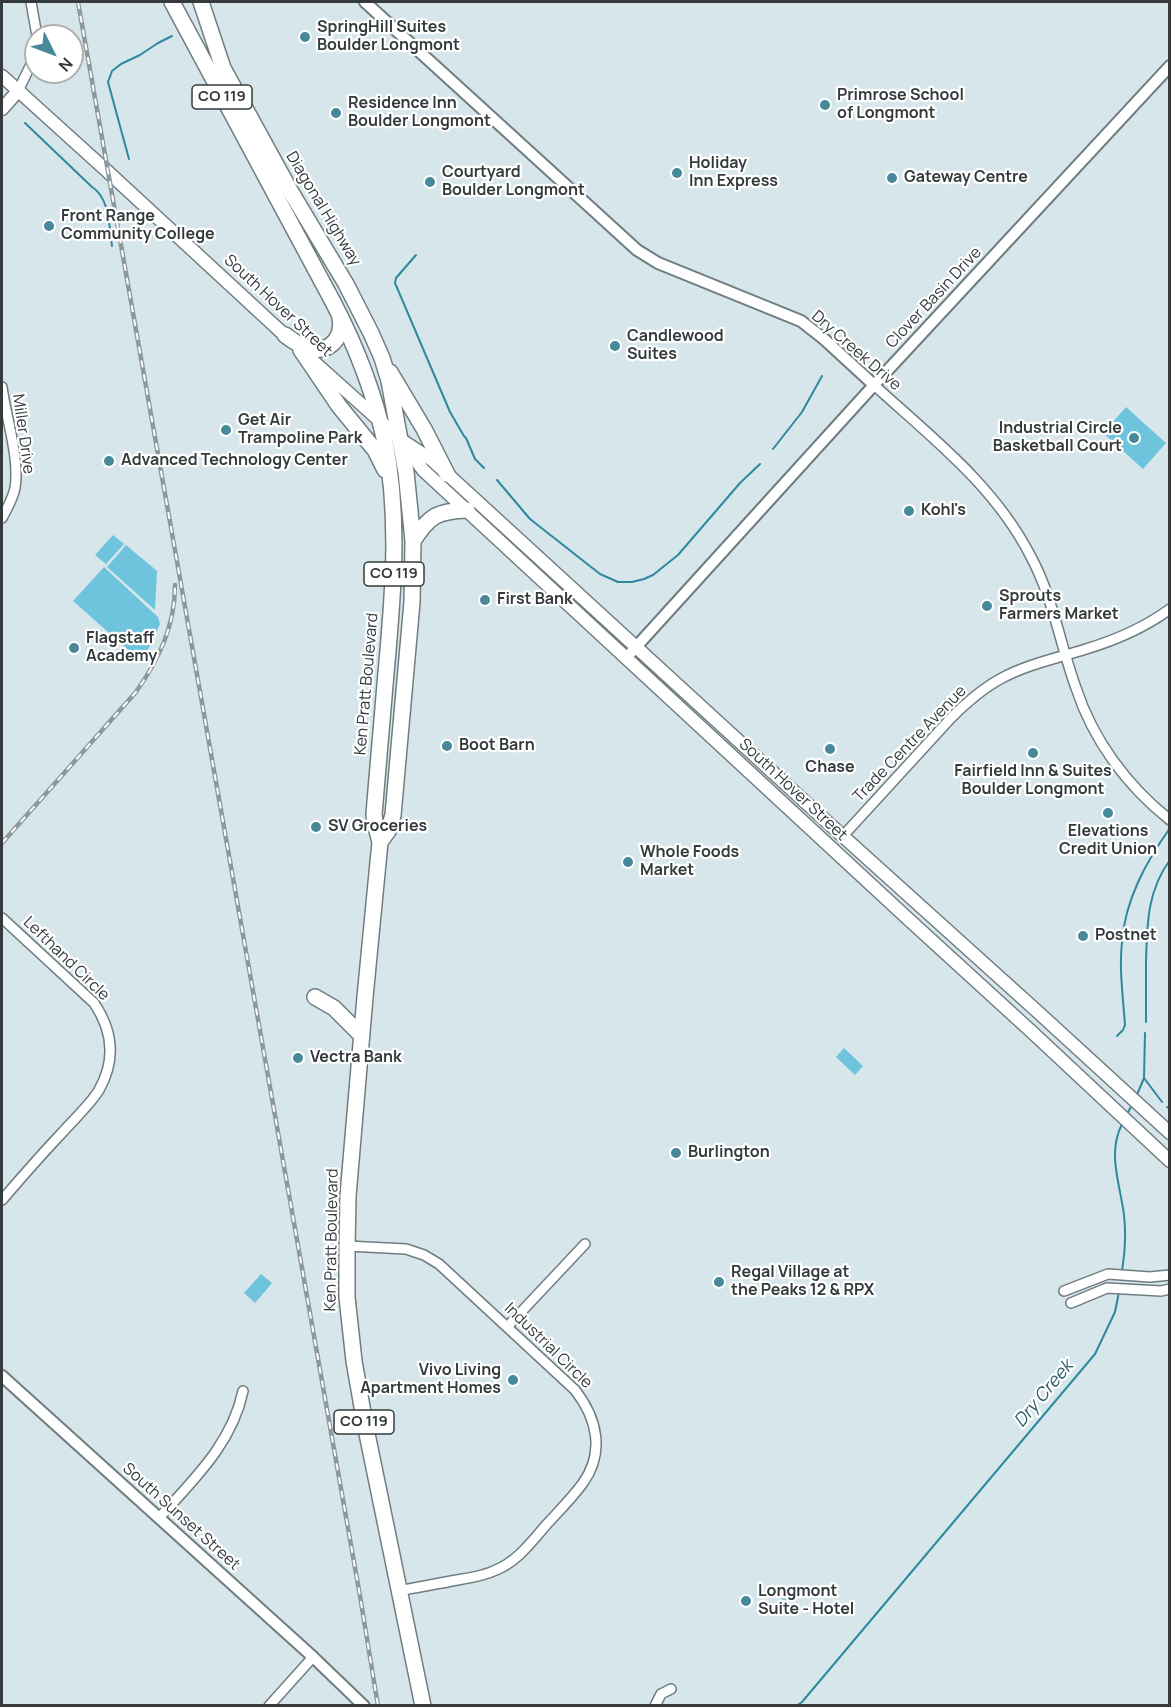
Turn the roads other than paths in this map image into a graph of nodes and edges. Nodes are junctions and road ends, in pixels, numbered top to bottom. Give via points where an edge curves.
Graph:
1 (31, 2) edge
2 (172, 2) edge
3 (201, 2) edge
4 (365, 2) edge
5 (35, 24) edge
6 (1170, 66) edge
7 (2, 76) edge
8 (24, 79) edge
9 (18, 91) junction
10 (2, 110) edge
11 (340, 315) junction
12 (285, 334) junction
13 (301, 350) junction
14 (382, 358) junction
15 (874, 385) junction
16 (2, 387) edge
17 (380, 422) junction
18 (400, 439) junction
19 (447, 474) junction
20 (391, 492) junction
21 (467, 510) junction
22 (2, 518) edge
23 (413, 542) junction
24 (1170, 609) edge
25 (636, 647) junction
26 (1066, 655) junction
27 (626, 658) junction
28 (1170, 820) edge
29 (842, 837) junction
30 (380, 842) junction
31 (832, 848) junction
32 (2, 918) edge
33 (315, 997) dead end
34 (362, 1035) junction
35 (1170, 1133) edge
36 (1170, 1161) edge
37 (2, 1200) edge
38 (585, 1244) dead end
39 (346, 1246) junction
40 (1170, 1275) edge
41 (1170, 1289) edge
42 (1064, 1291) dead end
43 (1071, 1304) dead end
44 (507, 1327) junction
45 (2, 1376) edge
46 (243, 1391) dead end
47 (159, 1518) junction
48 (398, 1591) junction
49 (313, 1657) junction
50 (419, 1687) junction
51 (347, 1689) dead end
52 (671, 1689) dead end
53 (269, 1706) edge
54 (411, 1706) edge
55 (423, 1706) edge
56 (655, 1706) edge

1 - 5 street
2 - 11 highway, Diagonal Highway / CO 119
3 - 14 highway, Diagonal Highway / CO 119 via 232,87 346,284
4 - 15 street, Dry Creek Drive via 637,250 658,263 797,319
6 - 15 street, Clover Basin Drive
7 - 9 main road, South Hover Street
8 - 9 street
9 - 10 main road
9 - 12 main road, South Hover Street
11 - 12 highway via 341,333 326,348 304,347
11 - 17 highway, Diagonal Highway / CO 119 via 372,390
12 - 13 main road, South Hover Street
13 - 17 main road, South Hover Street
13 - 20 highway via 375,450
14 - 18 highway, Diagonal Highway / CO 119
14 - 19 highway
15 - 25 street, Clover Basin Drive
15 - 26 street, Dry Creek Drive via 961,465 1010,521 1044,583
16 - 22 street, Miller Drive via 16,464 13,494
17 - 18 main road, South Hover Street
17 - 20 highway, Ken Pratt Boulevard / CO 119
18 - 19 main road, South Hover Street
18 - 21 main road, South Hover Street via 423,470
18 - 23 highway, Ken Pratt Boulevard / CO 119
19 - 25 main road, South Hover Street
20 - 30 highway, Ken Pratt Boulevard / CO 119 via 392,606 374,814
21 - 23 highway via 438,514
21 - 27 main road, South Hover Street
23 - 30 highway, Ken Pratt Boulevard / CO 119 via 412,602 393,815
24 - 26 street, Trade Centre Avenue via 1123,636
25 - 27 street, Clover Basin Drive
25 - 29 main road, South Hover Street
26 - 28 street, Dry Creek Drive via 1084,711 1101,743 1138,791
26 - 29 street, Trade Centre Avenue via 1005,676 968,701
27 - 31 main road, South Hover Street
29 - 31 main road
29 - 35 main road, South Hover Street
30 - 34 highway, Ken Pratt Boulevard / CO 119
31 - 36 main road, South Hover Street
32 - 37 street, Lefthand Circle via 94,1004 102,1014 110,1039 108,1066 99,1090
33 - 34 highway via 334,1008
34 - 39 highway, Ken Pratt Boulevard / CO 119
38 - 44 street
39 - 44 street, Industrial Circle via 406,1249 424,1255 439,1264
39 - 48 highway, Ken Pratt Boulevard / CO 119 via 354,1361
40 - 42 street via 1108,1274
41 - 43 street via 1107,1288
44 - 48 street, Industrial Circle via 586,1404 596,1437 591,1467 583,1482 510,1563 485,1575
45 - 47 street, South Sunset Street
46 - 47 street via 225,1440
47 - 49 street, South Sunset Street
48 - 50 highway, Ken Pratt Boulevard / CO 119
49 - 51 street, South Sunset Street
49 - 53 street
50 - 54 highway
50 - 55 highway, Ken Pratt Boulevard / CO 119
52 - 56 street via 661,1695

